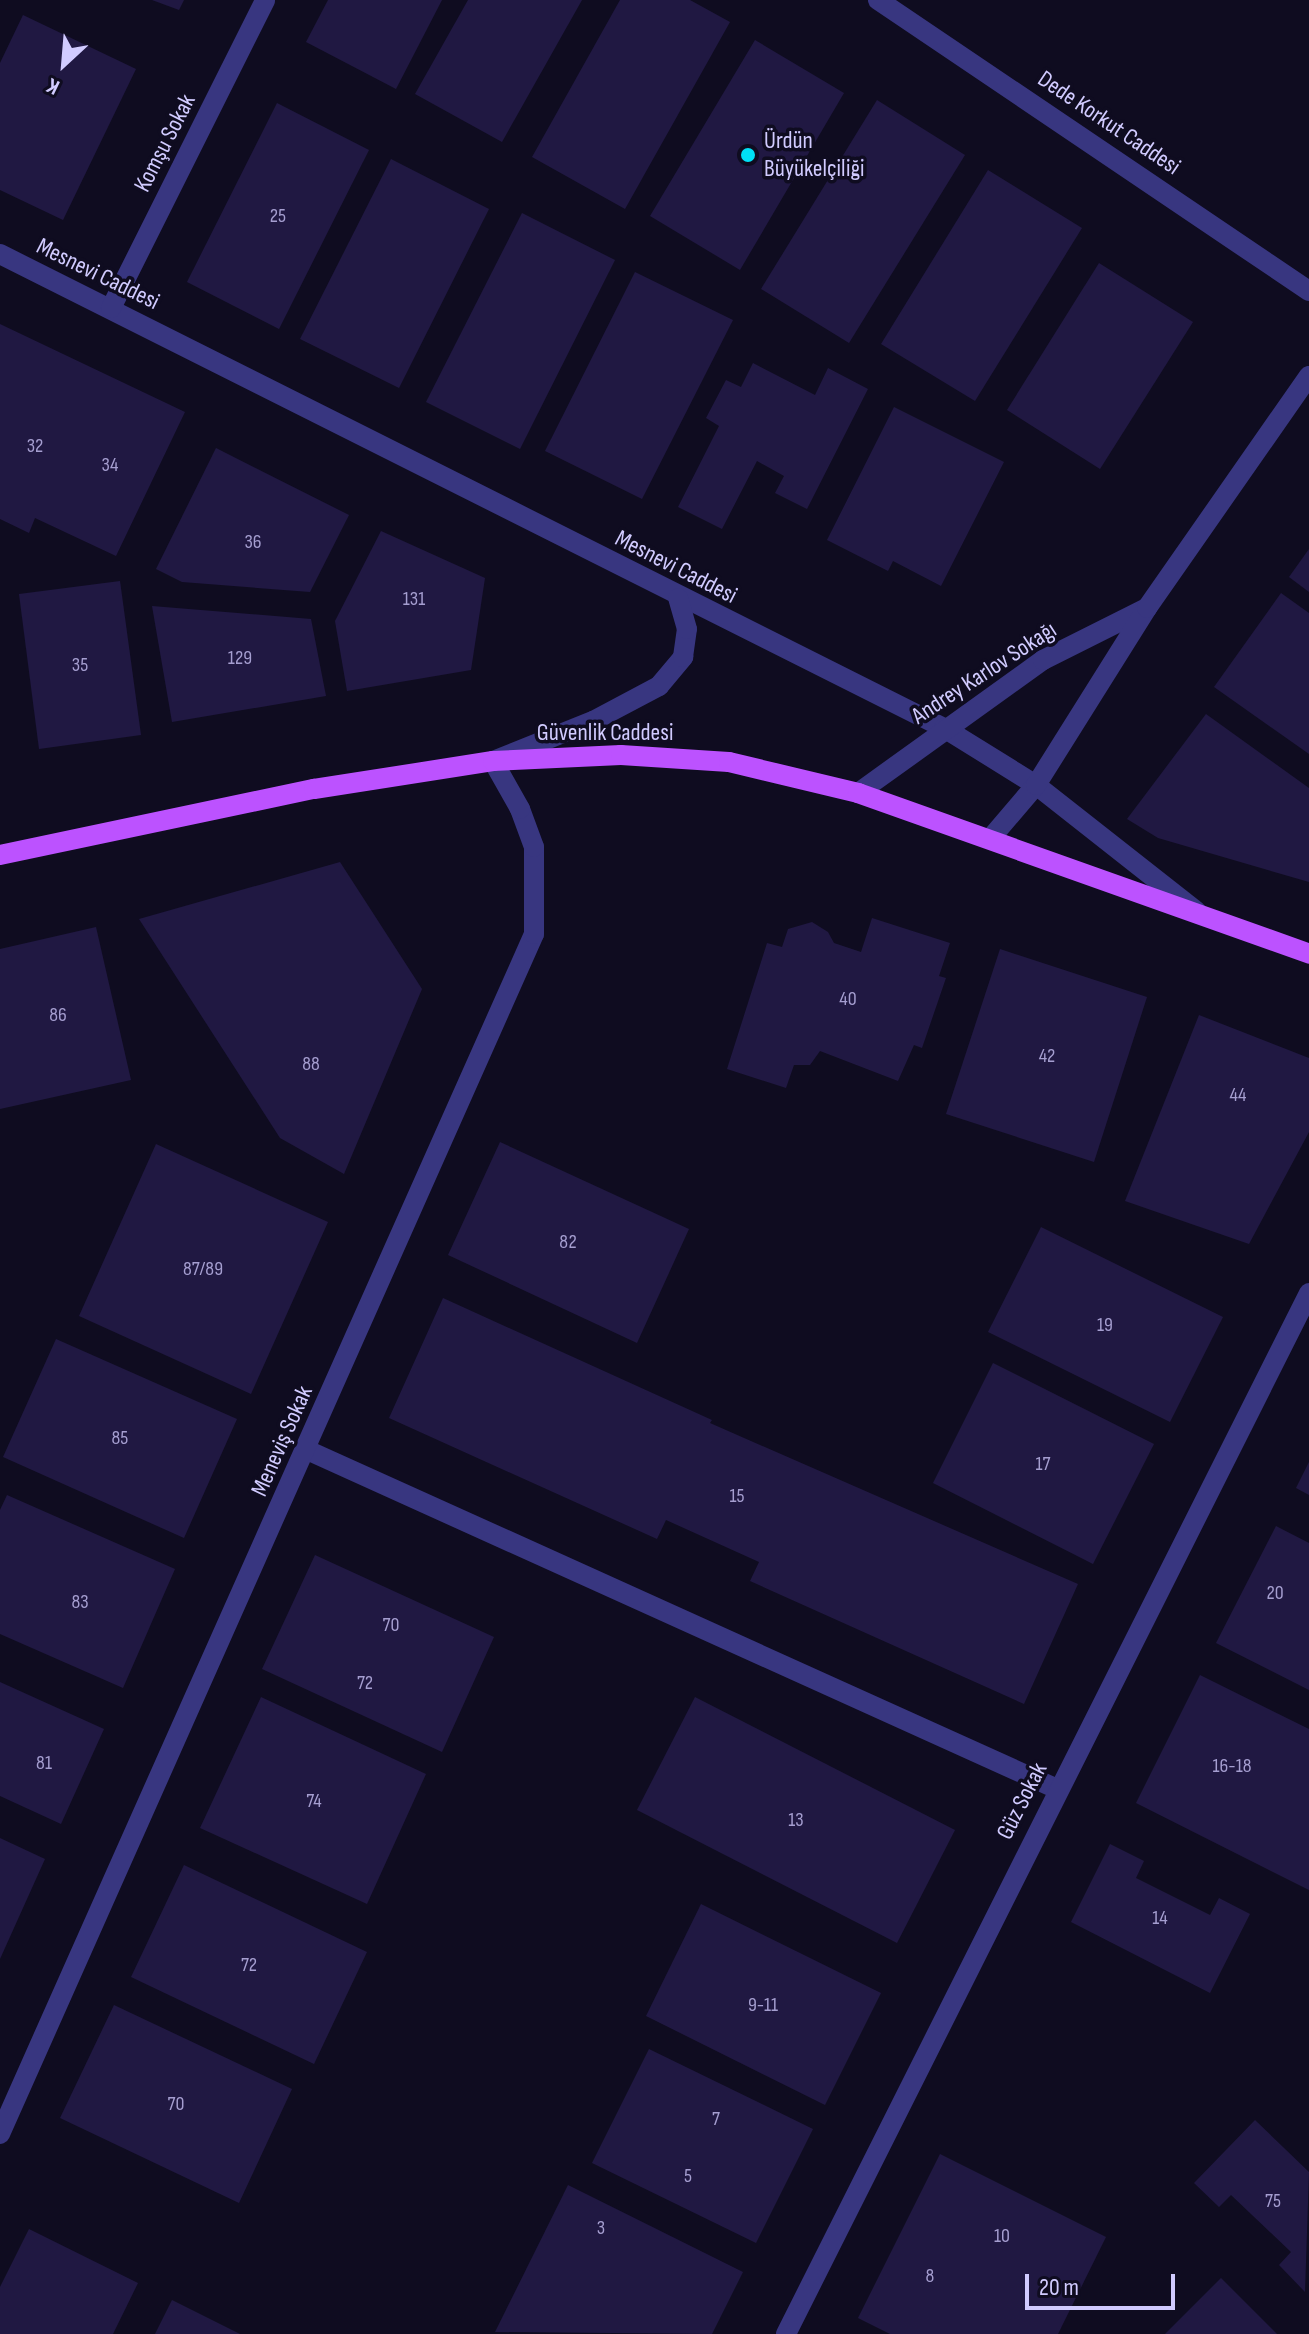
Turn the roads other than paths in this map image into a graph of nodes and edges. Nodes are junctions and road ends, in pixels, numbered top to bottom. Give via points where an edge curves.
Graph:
1 (265, 0) edge
2 (878, 0) edge
3 (0, 254) edge
4 (1309, 291) edge
5 (111, 308) junction
6 (1309, 376) edge
7 (678, 598) junction
8 (1147, 608) junction
9 (944, 728) junction
10 (493, 761) junction
11 (1036, 785) junction
12 (858, 793) junction
13 (990, 839) junction
14 (0, 855) edge
15 (1196, 911) junction
16 (1309, 954) edge
17 (1309, 1293) edge
18 (307, 1450) junction
19 (1057, 1789) junction
20 (0, 2134) edge
21 (786, 2334) edge

1 - 5 street, Komşu Sokak
2 - 4 street, Dede Korkut Caddesi
3 - 5 street, Mesnevi Caddesi
5 - 7 street, Mesnevi Caddesi
6 - 8 street, Andrey Karlov Sokağı
7 - 9 street, Mesnevi Caddesi
7 - 10 street via 687,629 683,657 659,686 593,721
8 - 9 street, Andrey Karlov Sokağı via 1043,660
8 - 11 street, Andrey Karlov Sokağı
9 - 11 street, Mesnevi Caddesi
9 - 12 street, Andrey Karlov Sokağı
10 - 12 main road, Güvenlik Caddesi via 621,755 729,762
10 - 14 main road, Güvenlik Caddesi via 314,789
10 - 18 street, Meneviş Sokak via 534,847 534,934
11 - 13 street, Andrey Karlov Sokağı
11 - 15 street, Mesnevi Caddesi
12 - 13 main road, Güvenlik Caddesi
13 - 15 main road, Güvenlik Caddesi
15 - 16 main road, Mesnevi Caddesi
17 - 19 street, Güz Sokak
18 - 19 street
18 - 20 street, Meneviş Sokak
19 - 21 street, Güz Sokak

